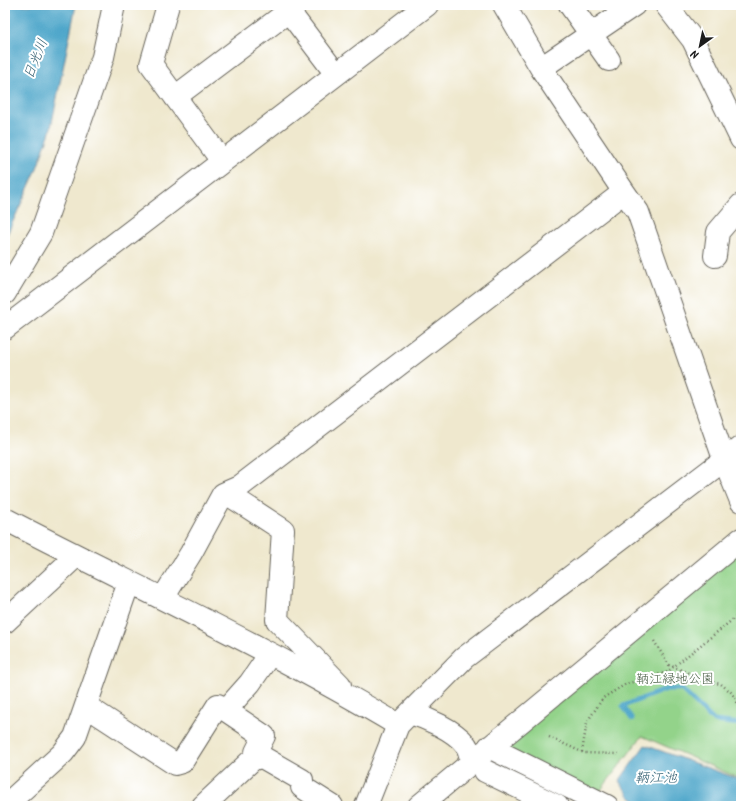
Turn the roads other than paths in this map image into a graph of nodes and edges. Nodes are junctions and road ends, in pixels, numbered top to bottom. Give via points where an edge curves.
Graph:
1 (114, 5) edge
2 (168, 5) edge
3 (426, 5) edge
4 (504, 5) edge
5 (570, 5) edge
6 (634, 5) edge
7 (666, 5) edge
8 (287, 8) edge
9 (590, 34) junction
10 (609, 60) dead end
11 (541, 68) junction
12 (336, 74) junction
13 (175, 96) junction
14 (741, 139) edge
15 (222, 162) junction
16 (624, 192) junction
17 (741, 206) edge
18 (715, 256) dead end
19 (5, 293) edge
20 (5, 328) edge
21 (733, 453) edge
22 (226, 493) junction
23 (741, 502) edge
24 (5, 518) edge
25 (741, 539) edge
26 (76, 556) junction
27 (129, 582) junction
28 (163, 598) junction
29 (277, 620) junction
30 (5, 622) edge
31 (265, 652) junction
32 (345, 693) junction
33 (86, 706) junction
34 (226, 710) junction
35 (404, 719) junction
36 (489, 747) junction
37 (256, 758) junction
38 (478, 766) junction
39 (423, 805) edge
40 (5, 806) edge
41 (203, 806) edge
42 (332, 806) edge
43 (366, 806) edge
44 (557, 806) edge
45 (607, 806) edge

1 - 19 street via 103,57 41,233
2 - 13 street via 152,64
3 - 12 street
4 - 11 street
5 - 9 street
6 - 9 street
7 - 14 street via 693,40
8 - 12 street
8 - 13 street
9 - 10 street
9 - 11 street
11 - 16 street
12 - 15 street
13 - 15 street
15 - 20 street
16 - 21 street via 638,212
16 - 22 street via 245,482
17 - 18 street via 718,232
21 - 23 street
21 - 35 street via 464,658
22 - 28 street via 223,494
22 - 29 street via 283,530
24 - 26 street
25 - 36 street
26 - 27 street
26 - 30 street
27 - 28 street
27 - 33 street
28 - 31 street
29 - 31 street
29 - 32 street via 337,681
31 - 32 street
31 - 34 street via 250,683
32 - 35 street
33 - 34 street via 175,764 182,762 218,705
33 - 40 street via 75,737 63,753
34 - 37 street via 264,736 256,752
35 - 38 street via 423,716 446,729 466,744
35 - 43 street
36 - 38 street
36 - 45 street
37 - 41 street
37 - 42 street via 262,757 302,780 302,787
38 - 39 street
38 - 44 street

